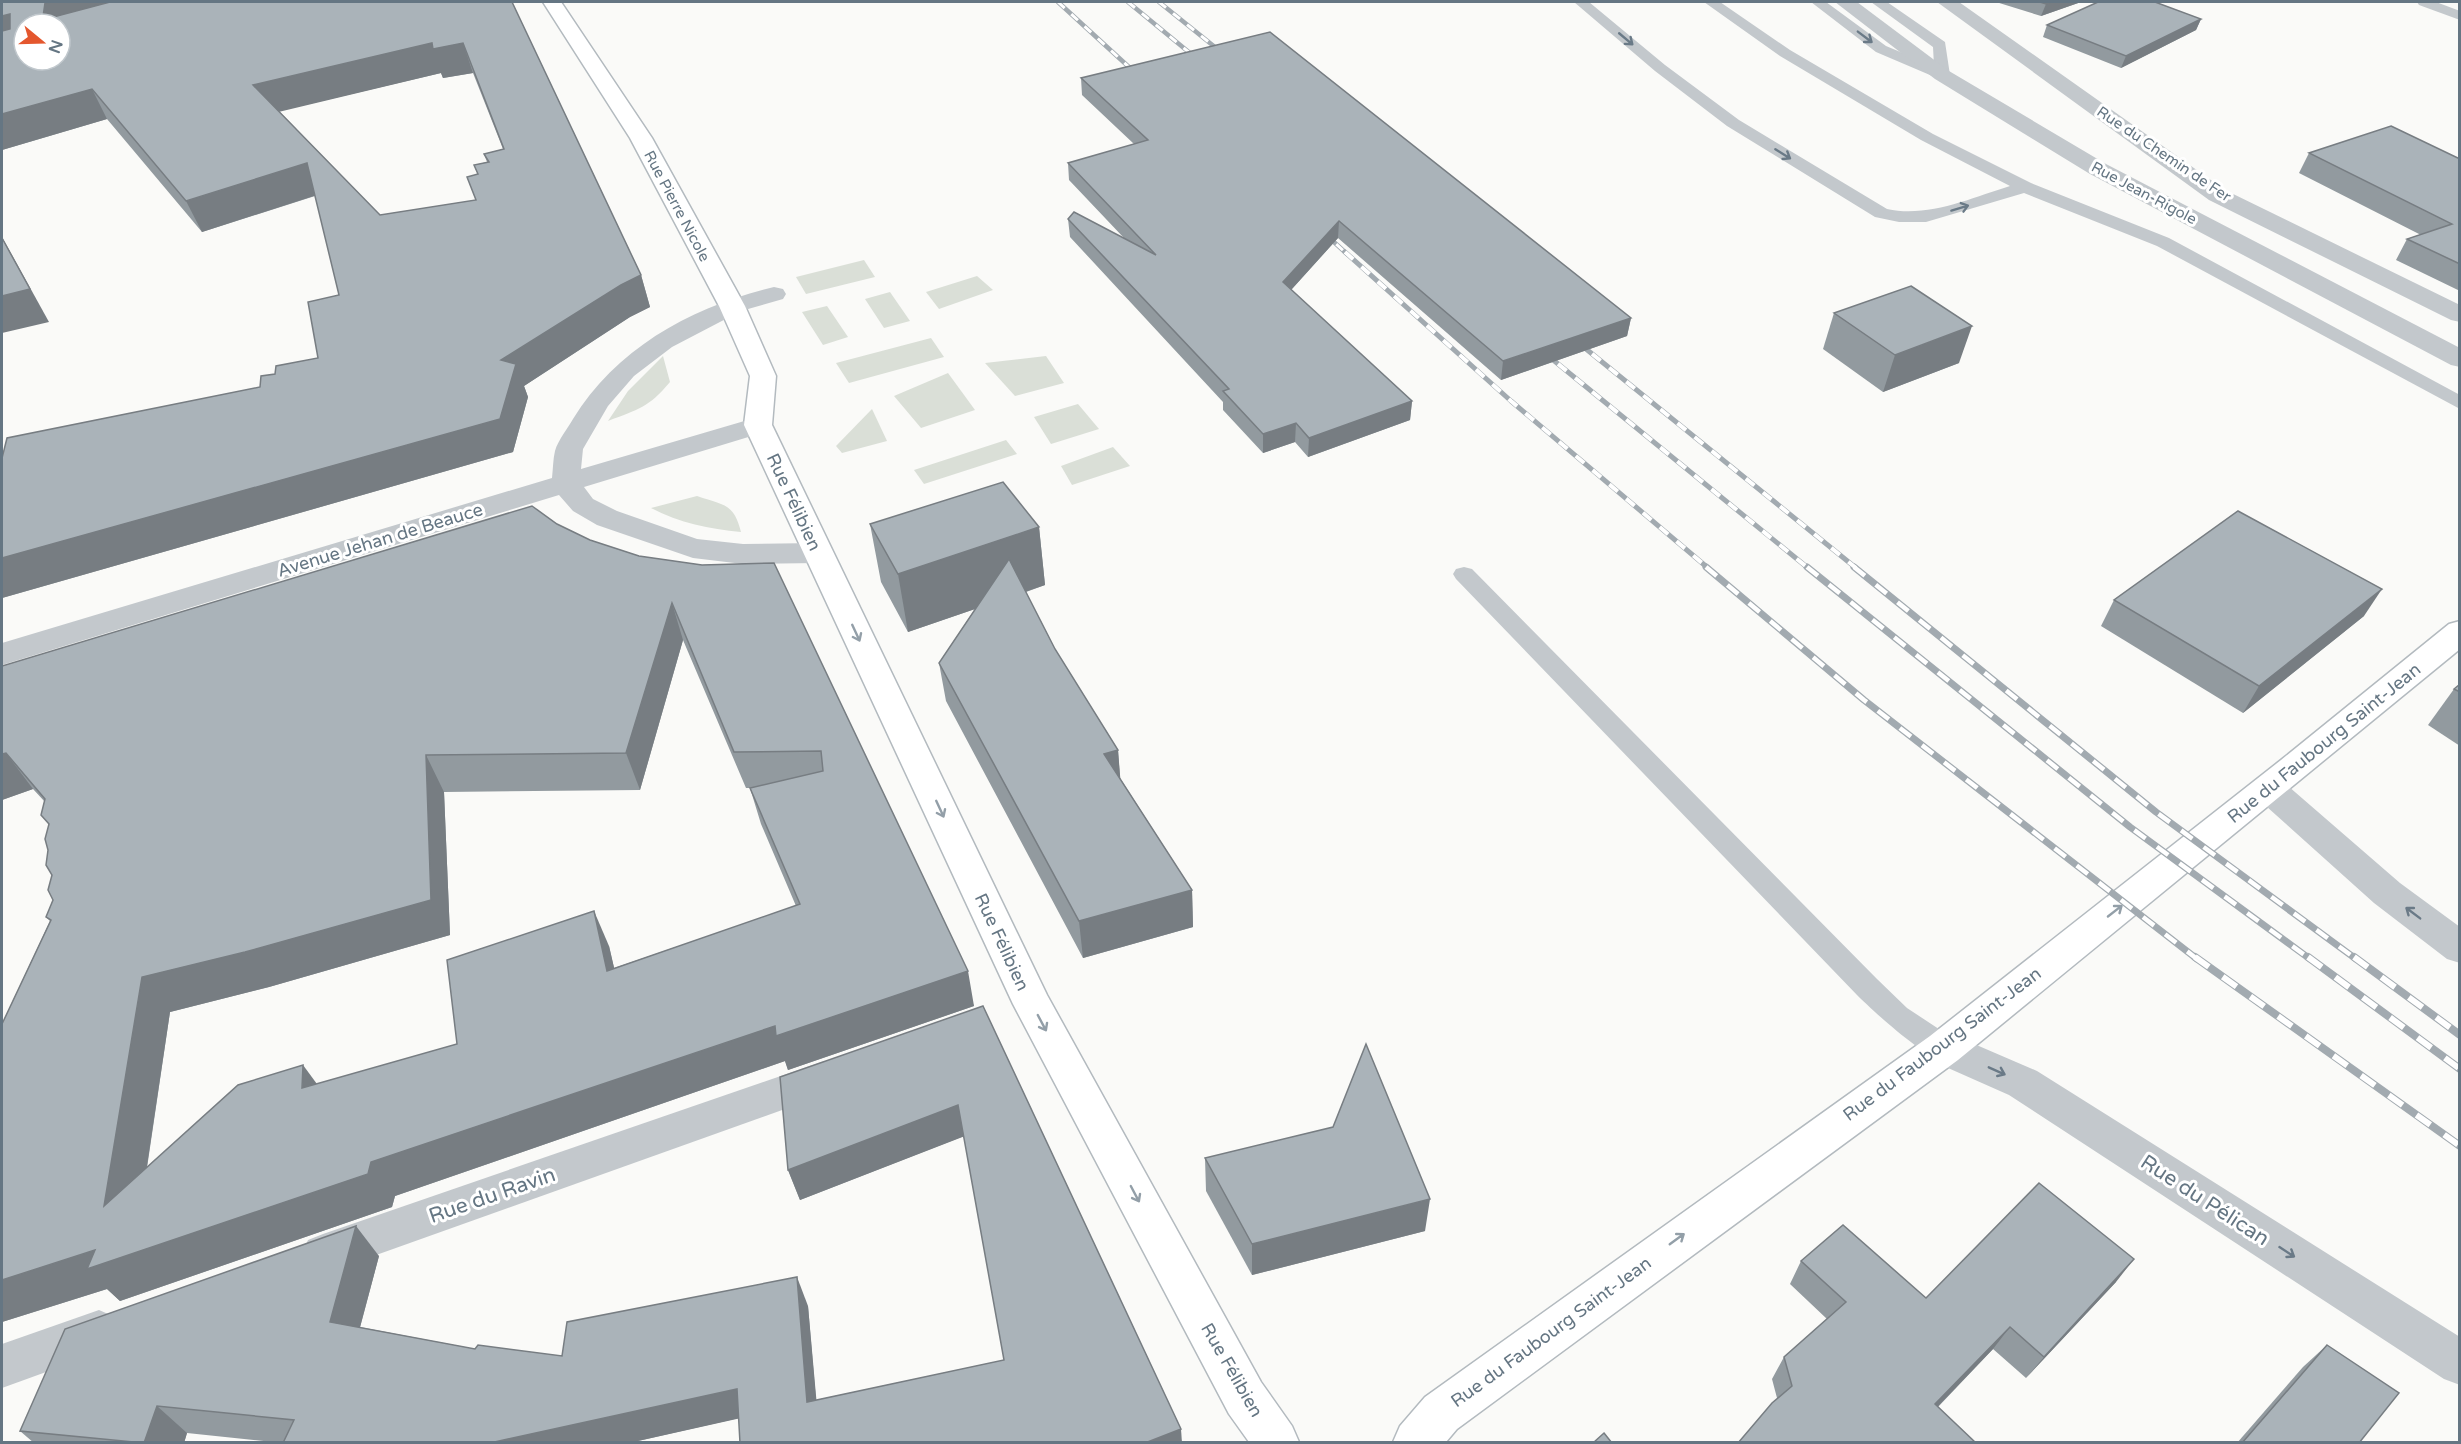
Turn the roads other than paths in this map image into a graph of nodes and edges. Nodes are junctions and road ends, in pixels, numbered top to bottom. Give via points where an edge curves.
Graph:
1 (552, 2) edge
2 (1581, 2) edge
3 (1711, 2) edge
4 (1818, 2) edge
5 (1845, 2) edge
6 (1878, 2) edge
7 (1947, 2) edge
8 (2424, 2) edge
9 (2460, 16) edge
10 (1942, 75) junction
11 (2025, 187) junction
12 (774, 294) dead end
13 (732, 306) junction
14 (2460, 315) edge
15 (2460, 360) edge
16 (2460, 403) edge
17 (758, 426) junction
18 (566, 484) junction
19 (818, 553) junction
20 (1464, 574) dead end
21 (2460, 632) edge
22 (2, 654) edge
23 (2269, 789) junction
24 (2460, 948) edge
25 (1944, 1048) junction
26 (858, 1065) edge
27 (290, 1265) edge
28 (135, 1319) edge
29 (2460, 1363) edge
30 (2, 1365) edge
31 (1276, 1443) edge
32 (1416, 1443) edge

1 - 13 main road, Rue Pierre Nicole via 641,138
2 -> 11 lane via 1733,123 1881,213 1926,217
3 - 11 lane via 1785,54 1890,117
4 -> 10 lane via 1881,49
5 - 10 street, Rue Jean-Rigole
6 - 10 lane via 1940,45
7 - 14 street, Rue du Chemin de Fer via 2217,195
8 - 9 lane
10 - 15 street, Rue Jean-Rigole via 2098,169
11 - 16 lane via 2163,242
12 - 13 street
13 - 17 main road, Rue Pierre Nicole via 763,376
13 - 18 street via 663,342 625,370 597,402 569,449
17 - 18 street, Avenue Jehan de Beauce
17 - 19 main road, Rue Félibien
18 - 19 street via 583,505 607,518 693,548 743,554
18 - 22 street, Avenue Jehan de Beauce
19 -> 31 main road, Rue Félibien via 1032,1004 1245,1398
20 - 25 lane via 1867,987 1897,1016
21 - 23 main road, Rue du Faubourg Saint-Jean
24 -> 23 street via 2387,893
25 -> 23 main road, Rue du Faubourg Saint-Jean
25 -> 29 street, Rue du Pélican via 2023,1083
32 -> 25 main road, Rue du Faubourg Saint-Jean via 1440,1413
26 - 27 street, Rue du Ravin
28 - 30 street

